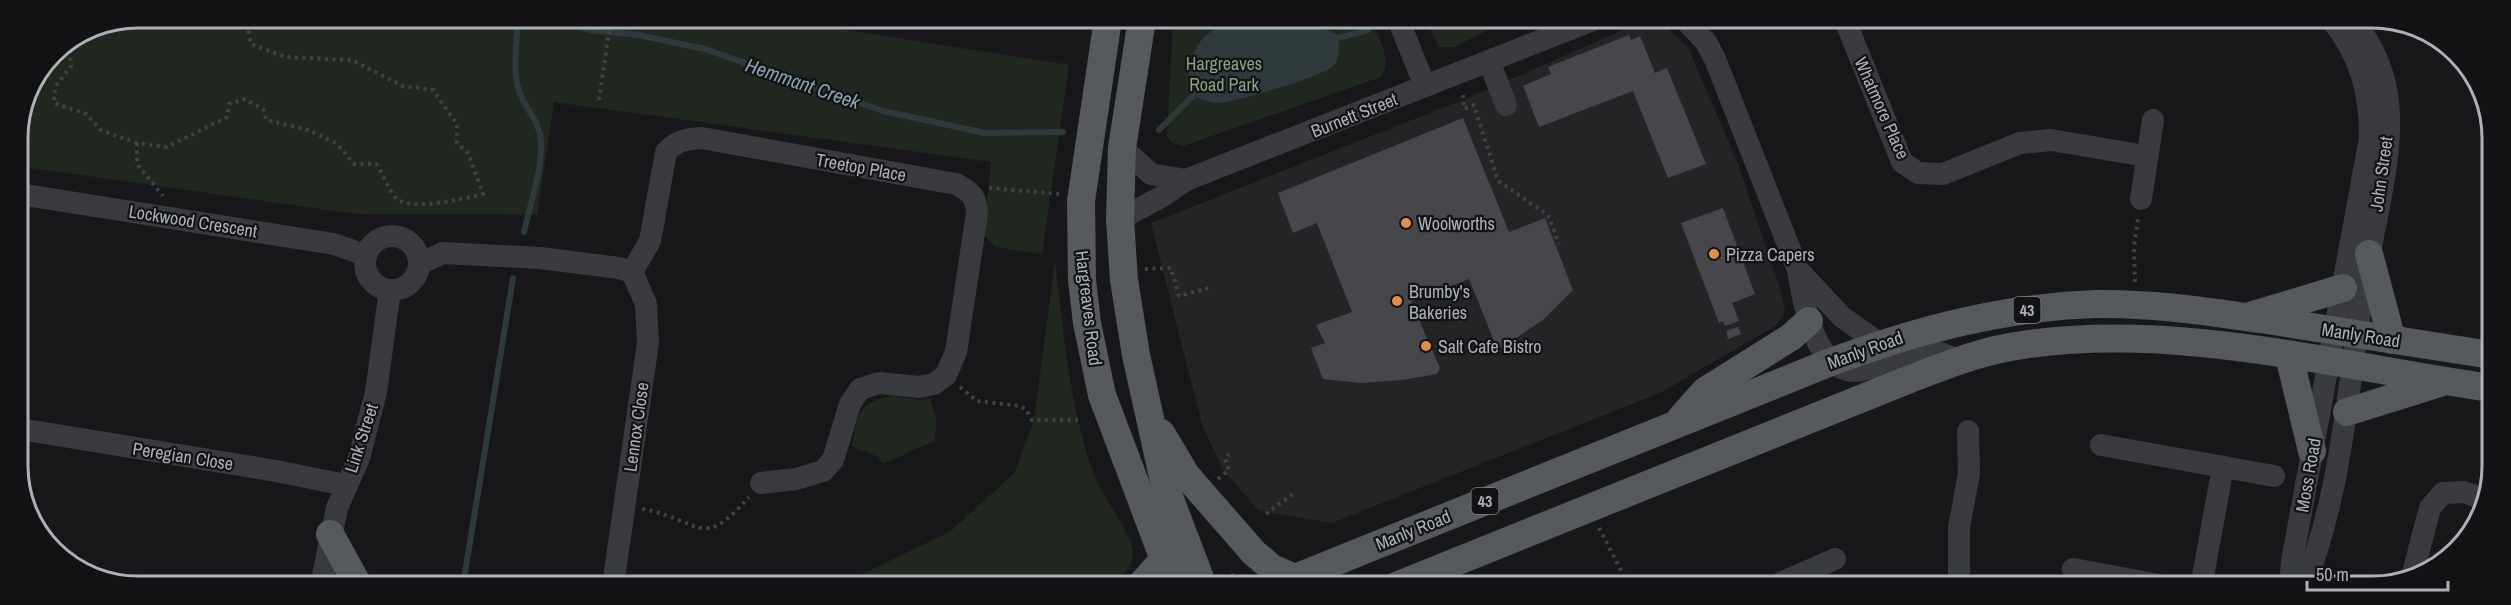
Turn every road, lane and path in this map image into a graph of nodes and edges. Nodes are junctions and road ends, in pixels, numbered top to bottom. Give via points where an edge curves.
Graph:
1 (1402, 28) edge
2 (1572, 28) edge
3 (1701, 28) edge
4 (1848, 28) edge
5 (2339, 28) edge
6 (2359, 28) edge
7 (248, 29) edge
8 (610, 29) edge
9 (1107, 29) edge
10 (1141, 29) edge
11 (70, 53) edge
12 (1489, 61) junction
13 (1425, 86) junction
14 (1463, 95) dead end
15 (599, 100) dead end
16 (1506, 105) dead end
17 (2153, 120) dead end
18 (137, 143) junction
19 (1122, 148) junction
20 (2146, 156) junction
21 (1186, 180) junction
22 (971, 192) junction
23 (1061, 194) dead end
24 (29, 196) edge
25 (2141, 200) joint
26 (164, 217) junction
27 (1120, 219) junction
28 (1559, 244) dead end
29 (2369, 254) junction
30 (366, 255) junction
31 (419, 264) junction
32 (1144, 269) dead end
33 (1798, 270) junction
34 (632, 272) junction
35 (2135, 285) dead end
36 (1208, 288) dead end
37 (2343, 288) junction
38 (390, 290) junction
39 (2246, 317) junction
40 (1809, 321) junction
41 (2346, 332) junction
42 (2392, 340) junction
43 (1880, 344) junction
44 (2482, 354) edge
45 (2289, 356) junction
46 (1960, 361) junction
47 (1831, 362) junction
48 (2341, 365) junction
49 (946, 375) junction
50 (2445, 382) junction
51 (2482, 387) edge
52 (1148, 411) junction
53 (2347, 412) junction
54 (1080, 420) dead end
55 (1675, 424) junction
56 (28, 430) edge
57 (1968, 431) dead end
58 (2101, 445) dead end
59 (2312, 451) junction
60 (1229, 454) dead end
61 (2223, 467) junction
62 (2274, 476) dead end
63 (1216, 481) dead end
64 (761, 483) joint
65 (345, 485) junction
66 (1294, 492) dead end
67 (2478, 497) edge
68 (625, 506) junction
69 (1589, 508) junction
70 (1266, 514) dead end
71 (330, 534) junction
72 (1164, 560) junction
73 (1835, 560) dead end
74 (2414, 568) edge
75 (2073, 569) dead end
76 (323, 576) edge
77 (353, 576) edge
78 (614, 576) edge
79 (1149, 576) edge
80 (1170, 576) edge
81 (1209, 576) edge
82 (1279, 576) edge
83 (1300, 576) edge
84 (1421, 576) edge
85 (1624, 576) edge
86 (1797, 576) edge
87 (1959, 576) edge
88 (2113, 576) edge
89 (2203, 576) edge
90 (2291, 576) edge
91 (2308, 576) edge

1 - 13 street
2 - 12 street, Burnett Street
3 - 33 street
4 - 20 street, Whatmore Place via 1902,162 1918,172 1943,174 2020,143 2050,140
5 - 37 street, John Street via 2359,63 2370,111 2370,138
6 - 29 street, John Street via 2376,53 2387,95 2387,146
7 - 18 path via 250,44 285,57 352,60 403,86 433,90 457,124 457,143 468,153 483,194 449,202 409,204 396,199 376,164 354,164 336,143 308,130 266,120 263,110 244,99 229,104 227,117 167,147
8 - 15 path
9 - 72 main road, Hargreaves Road via 1081,201 1082,280 1102,395
10 - 19 main road
11 - 18 path via 71,66 55,87 54,103 86,114 102,131
12 - 13 street, Burnett Street
12 - 16 street
13 - 21 street, Burnett Street
14 - 28 path via 1464,109 1474,105 1498,181 1548,214
17 - 20 street
18 - 26 path via 137,164 166,199
19 - 21 street via 1151,174
19 - 27 main road
20 - 25 street
21 - 27 street, Burnett Street
22 - 23 path via 985,187
22 - 34 street, Treetop Place via 956,184 702,138 684,140 666,152 650,241
22 - 49 street via 977,213 956,352
24 - 26 street, Lockwood Crescent
25 - 35 path via 2134,248
26 - 30 street, Lockwood Crescent via 334,244
27 - 52 main road via 1124,280
29 - 41 street, John Street
29 - 42 main road
30 - 31 street via 377,240 397,236 414,246
30 - 38 street via 369,279
31 - 34 street via 443,253 563,260
31 - 38 street via 412,281
32 - 36 path via 1171,268 1179,296
33 - 40 street
33 - 43 street via 1842,317
34 - 68 street, Lennox Close via 646,304 648,343
37 - 39 main road
37 - 41 street, John Street
38 - 65 street, Link Street via 376,392 358,458
39 - 41 main road, Manly Road / 43
39 - 43 main road, Manly Road / 43 via 2179,307 2094,304 1960,321
40 - 47 street
40 - 55 main road via 1791,337 1705,391
41 - 42 main road, Manly Road / 43
41 - 48 street
42 - 44 main road, Manly Road / 43
43 - 47 main road, Manly Road / 43
45 - 46 main road, Manly Road / 43 via 2169,338 2128,336 2021,345
45 - 48 main road, Manly Road / 43
45 - 59 main road
46 - 47 street via 1930,350 1862,370 1850,371
46 - 69 main road, Manly Road / 43
47 - 55 main road, Manly Road / 43
48 - 50 main road, Manly Road / 43
48 - 53 street, Moss Road
48 - 59 street, Moss Road
49 - 54 path via 977,401 1020,406 1032,420
49 - 64 street via 934,384 919,387 879,383 860,390 850,404 833,460 823,471
50 - 51 main road, Manly Road / 43
50 - 53 main road
52 - 81 main road via 1165,486
52 - 82 main road via 1186,475 1254,554
53 - 91 street, Moss Road via 2324,530
55 - 83 main road, Manly Road / 43
56 - 65 street, Peregian Close
57 - 87 street via 1969,473 1959,528
58 - 61 street
59 - 90 street, Moss Road
60 - 63 path via 1225,459 1229,470
61 - 62 street
61 - 89 street
64 - 68 path via 728,521 712,530 700,529 666,513
65 - 71 street, Link Street
66 - 70 path
67 - 74 street via 2464,492 2443,493 2430,508
68 - 78 street, Lennox Close
69 - 84 main road, Manly Road / 43
69 - 85 path
71 - 76 street, Link Street
71 - 77 main road
72 - 79 main road
72 - 80 main road, Hargreaves Road
73 - 86 street
75 - 88 street

